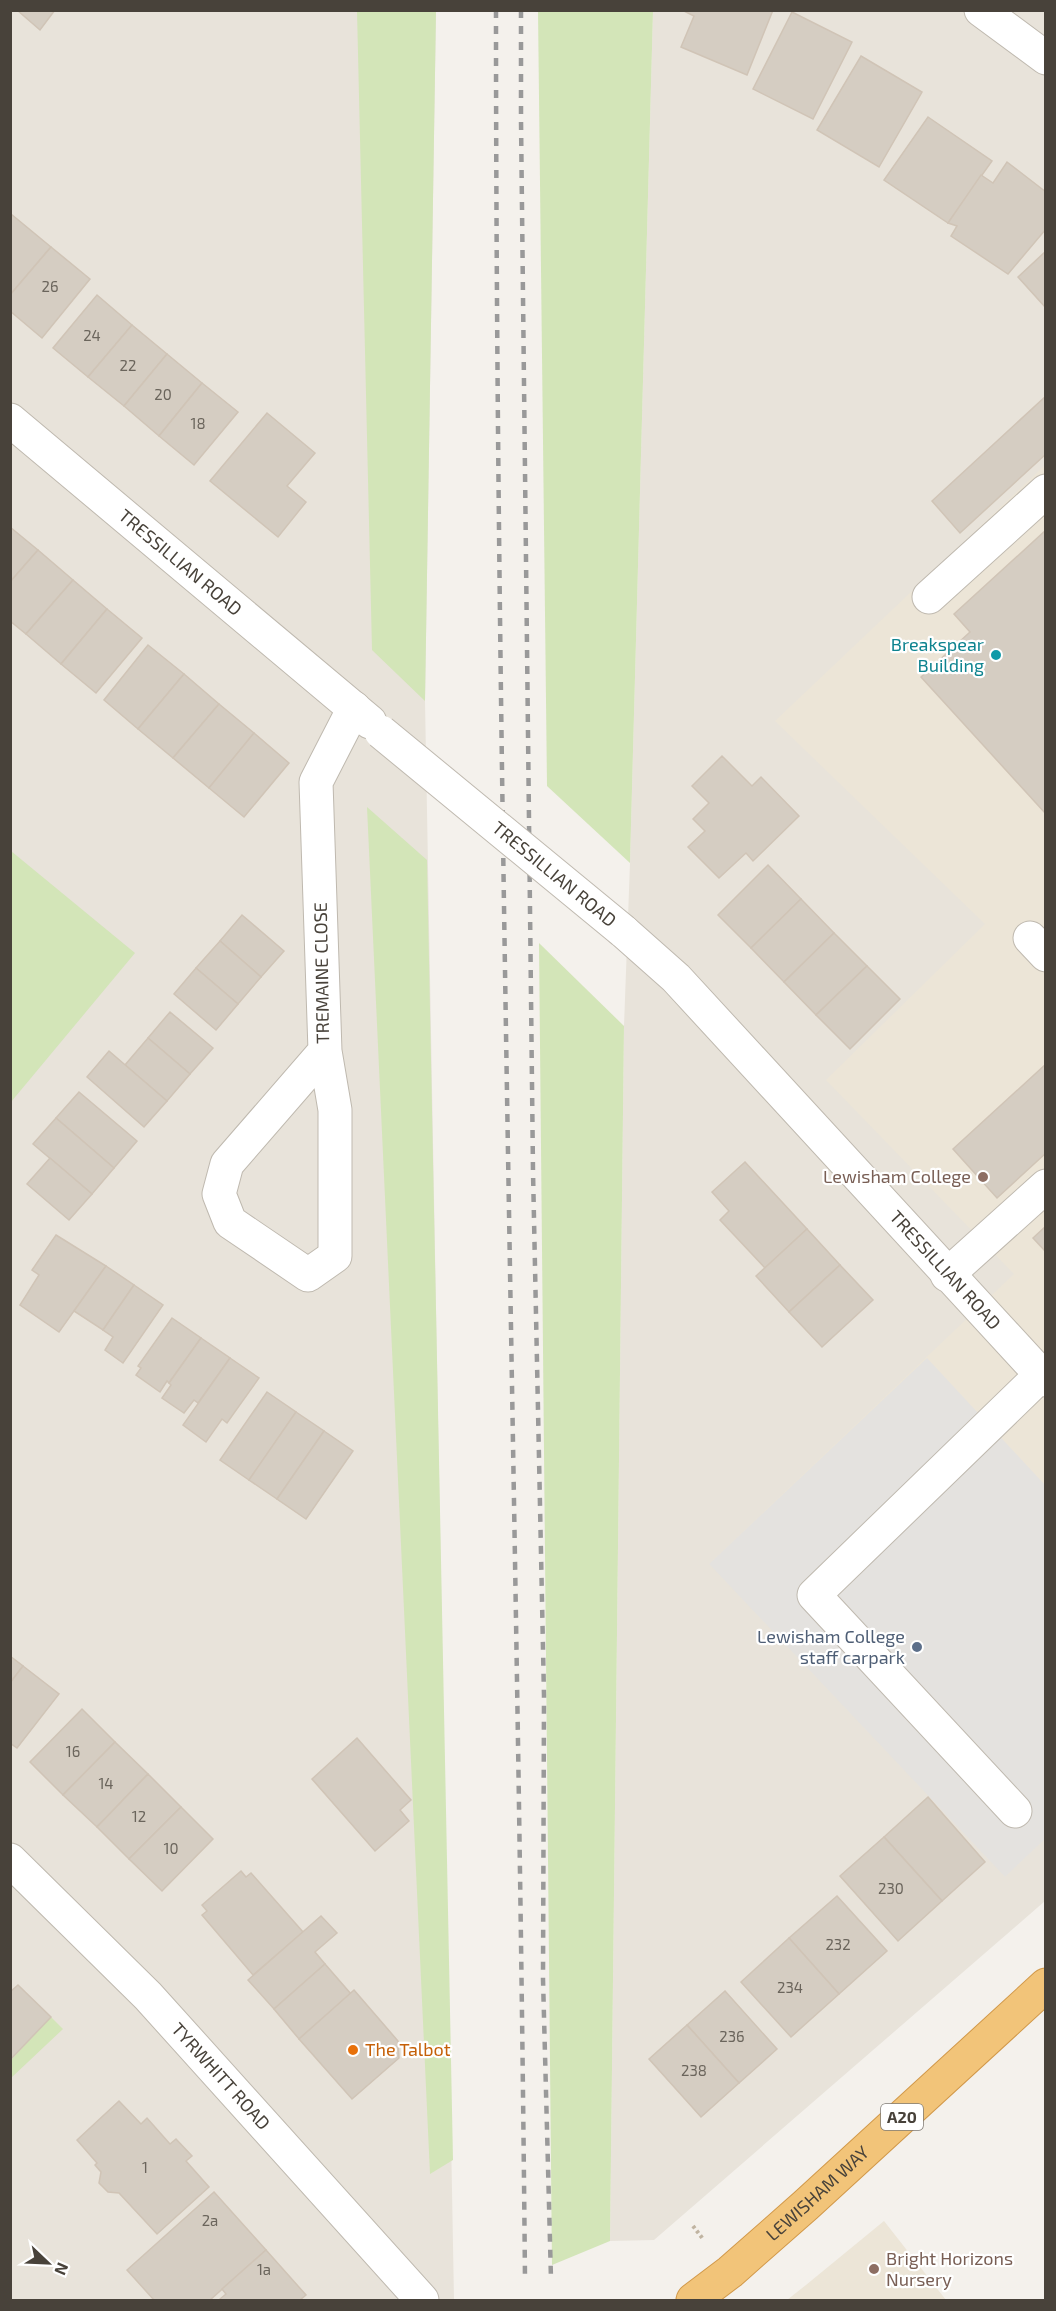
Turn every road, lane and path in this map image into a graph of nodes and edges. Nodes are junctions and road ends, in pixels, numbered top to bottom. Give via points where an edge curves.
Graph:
1 (981, 10) edge
2 (1046, 58) edge
3 (10, 420) edge
4 (1046, 491) edge
5 (929, 597) dead end
6 (354, 708) junction
7 (325, 1051) junction
8 (1046, 1186) edge
9 (947, 1275) junction
10 (1043, 1377) edge
11 (1015, 1811) dead end
12 (10, 1860) edge
13 (1046, 1985) edge
14 (693, 2226) dead end
15 (704, 2239) dead end
16 (422, 2301) edge
17 (693, 2301) edge

1 - 2 street
3 - 6 street, TRESSILLIAN ROAD
4 - 5 street
6 - 7 street, TREMAINE CLOSE via 316,782
6 - 9 street, TRESSILLIAN ROAD, bridge via 676,978
7 - 7 street, TREMAINE CLOSE via 227,1164 219,1194 230,1222 308,1275 335,1256 335,1110
8 - 9 street
9 - 10 street, TRESSILLIAN ROAD
10 - 11 street via 814,1595
12 - 16 street, TYRWHITT ROAD via 148,1996
13 - 17 highway, LEWISHAM WAY / A20 via 790,2220
14 - 15 path

